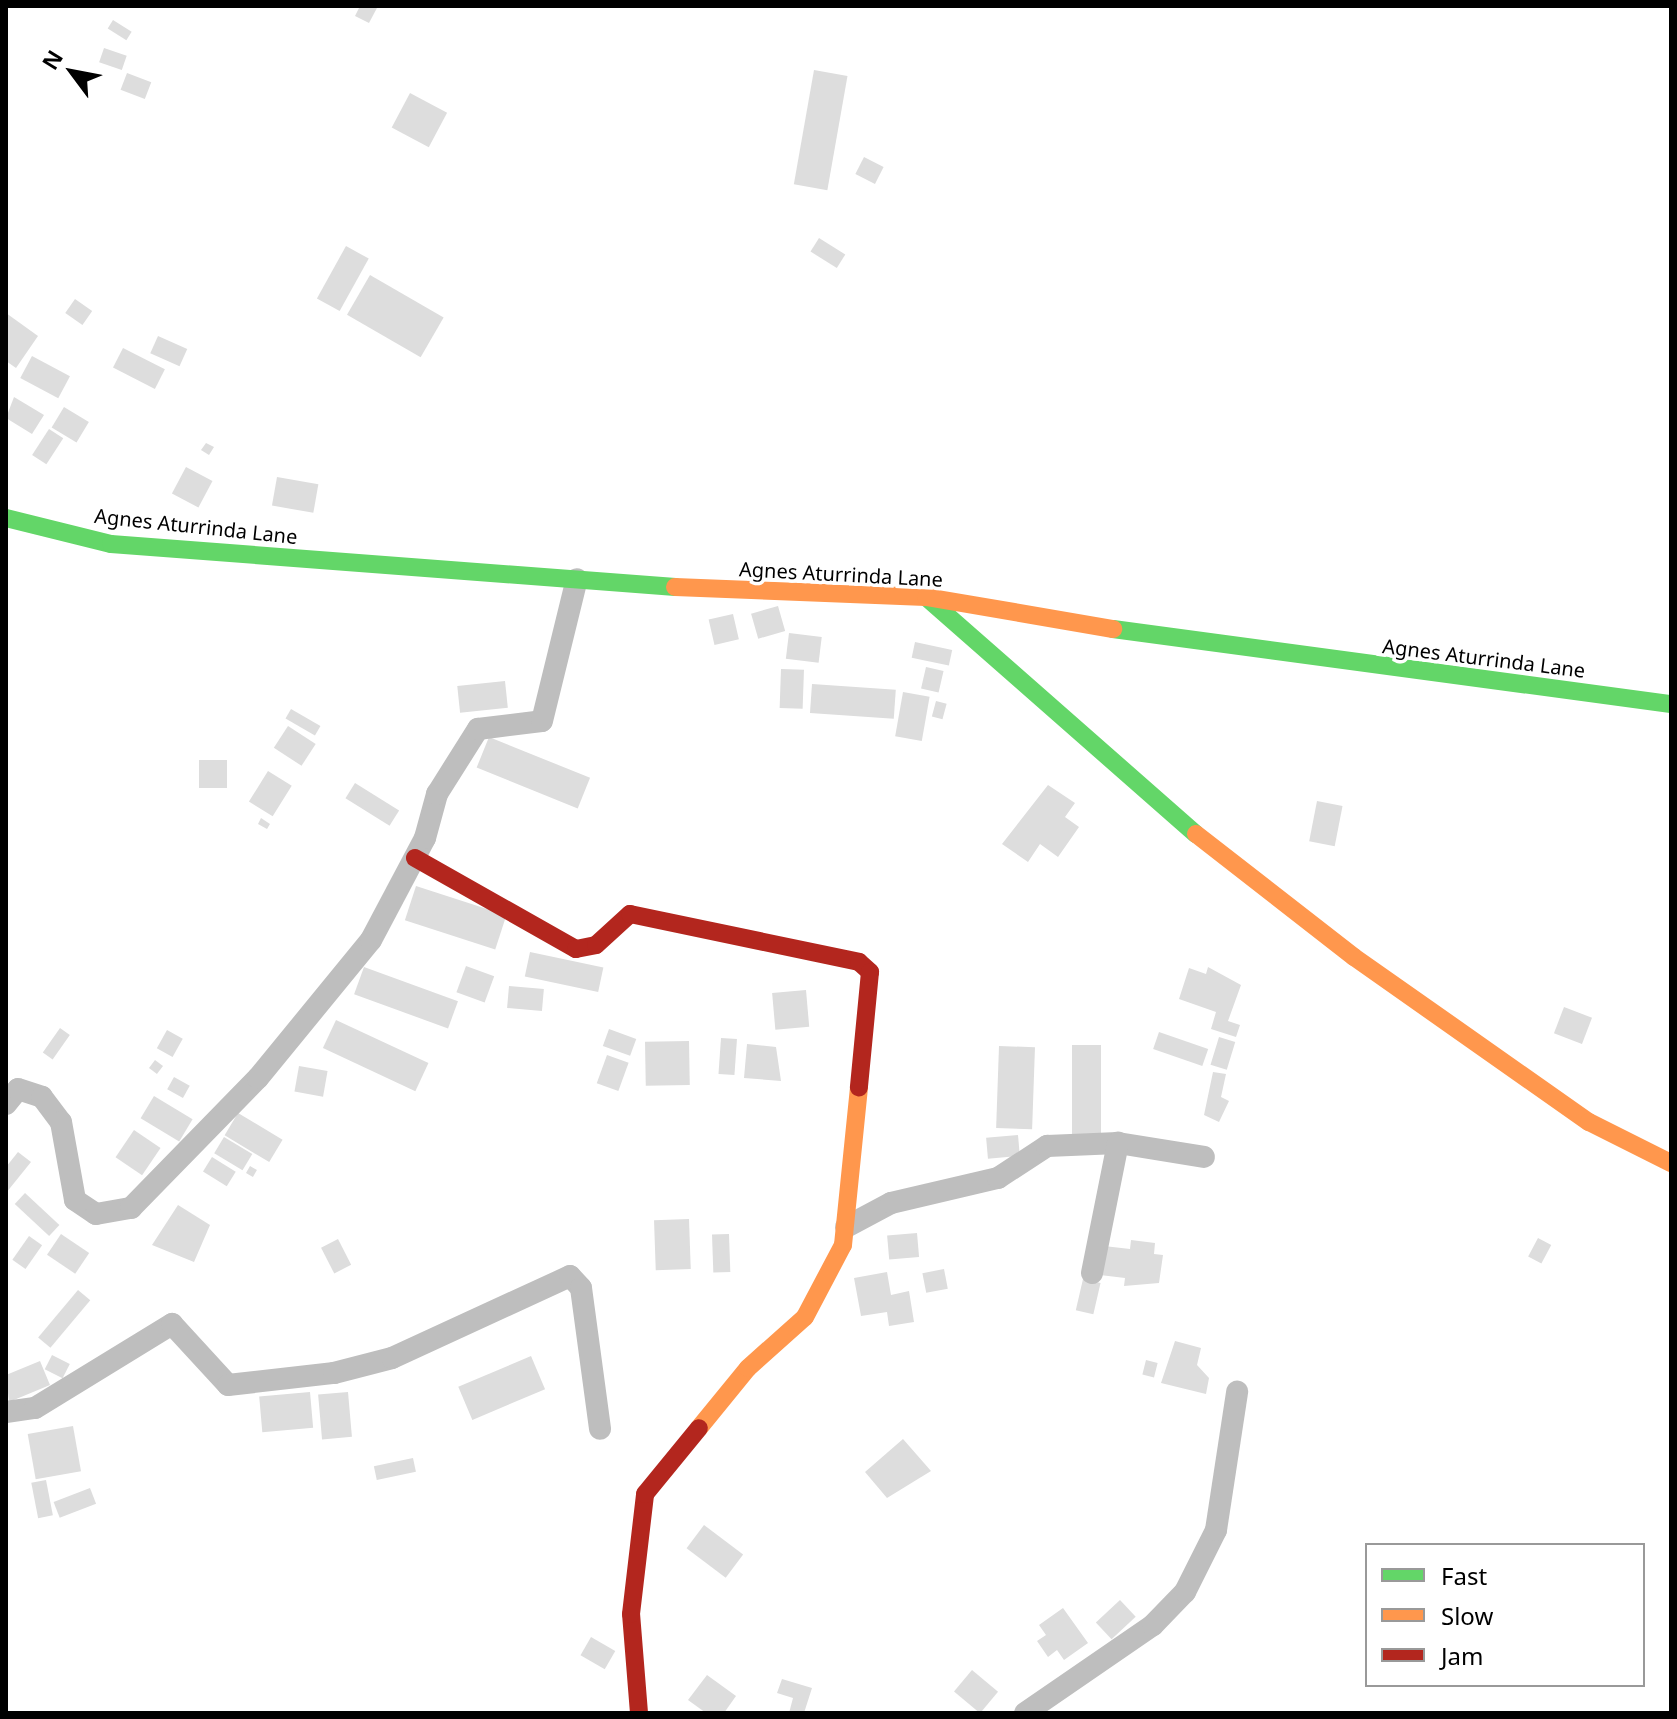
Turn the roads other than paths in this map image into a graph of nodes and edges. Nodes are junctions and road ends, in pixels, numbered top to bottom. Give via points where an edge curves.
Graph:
1 (6, 518) edge
2 (577, 579) junction
3 (926, 597) junction
4 (1671, 704) edge
5 (415, 858) junction
6 (6, 1104) edge
7 (1118, 1143) junction
8 (1204, 1157) dead end
9 (1671, 1163) edge
10 (846, 1227) junction
11 (1092, 1273) dead end
12 (1237, 1392) dead end
13 (6, 1412) edge
14 (600, 1429) dead end
15 (639, 1713) edge
16 (1025, 1713) edge

1 - 2 street, Agnes Aturrinda Lane via 111,544
2 - 3 street, Agnes Aturrinda Lane via 802,597
2 - 5 street via 542,721 478,729 437,794
3 - 4 street, Agnes Aturrinda Lane via 1266,655
3 - 9 street via 1121,775 1354,957 1589,1122
5 - 6 street via 371,940 258,1078 131,1208 96,1214 75,1200 61,1122 42,1097 18,1089
5 - 10 street via 576,949 596,945 630,914 859,962 870,972
7 - 8 street
7 - 10 street via 1047,1146 998,1178 891,1203
7 - 11 street
10 - 15 street via 805,1317 748,1368 645,1494 631,1614
12 - 16 street via 1216,1530 1185,1592 1153,1625
13 - 14 street via 35,1408 172,1324 228,1385 334,1373 392,1358 570,1276 581,1288

